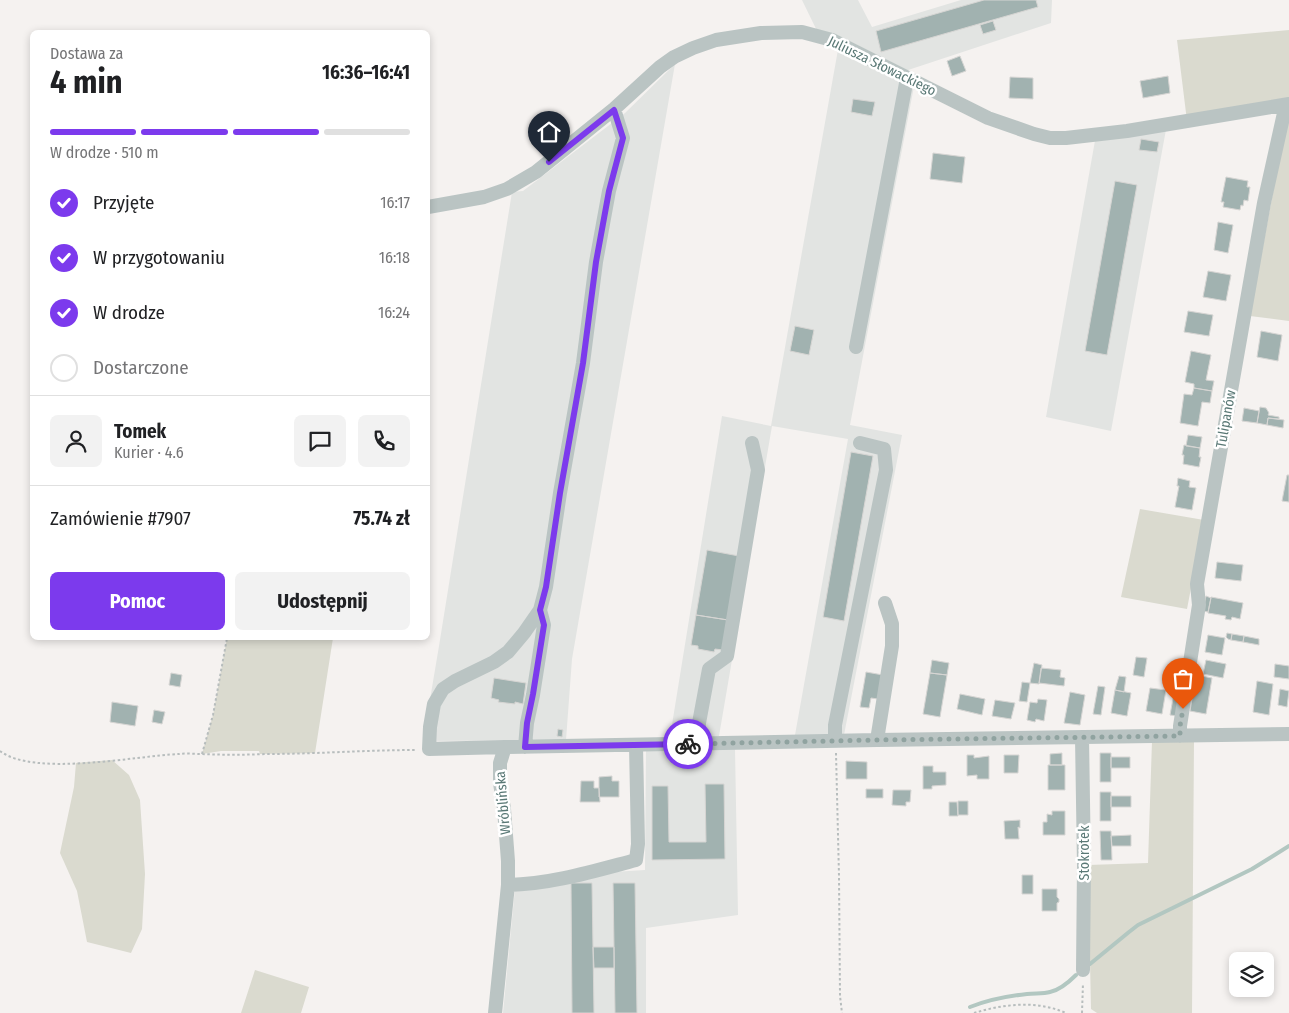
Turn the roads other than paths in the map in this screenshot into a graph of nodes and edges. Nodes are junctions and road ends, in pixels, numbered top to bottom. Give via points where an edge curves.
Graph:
1 (906, 78) junction
2 (1289, 105) edge
3 (614, 110) junction
4 (430, 207) edge
5 (856, 347) dead end
6 (752, 443) dead end
7 (860, 443) dead end
8 (885, 603) dead end
9 (540, 610) junction
10 (524, 633) junction
11 (541, 650) junction
12 (1289, 734) edge
13 (1180, 736) junction
14 (1082, 737) junction
15 (876, 740) junction
16 (834, 741) junction
17 (698, 744) junction
18 (636, 745) junction
19 (525, 747) junction
20 (505, 748) junction
21 (508, 885) junction
22 (1083, 970) road end
23 (495, 1013) edge

1 - 2 street, Juliusza Słowackiego via 988,118 1050,138 1127,131
1 - 3 street, Juliusza Słowackiego via 832,40 802,32 761,33 716,40 674,57
1 - 5 street
2 - 13 street, Tulipanów via 1284,113 1264,203 1197,584 1199,605
3 - 4 street, Juliusza Słowackiego via 536,172 507,189 484,197
3 - 9 street via 623,138 596,262 583,363
6 - 17 street via 758,470 727,656 709,668
7 - 16 street via 884,449 886,470
8 - 15 street via 892,624 892,646
9 - 10 street
9 - 11 street via 544,625
10 - 11 street
10 - 20 street via 508,652 494,662 444,689 434,704 430,727 429,749
11 - 19 street
12 - 13 street
13 - 14 street
14 - 15 street
14 - 22 street, Stokrotek
15 - 16 street
16 - 17 street
17 - 18 street
18 - 19 street
18 - 21 street via 636,860 562,880
19 - 20 street
20 - 21 street, Wróblińska via 500,763 500,783
21 - 23 street, Wróblińska

